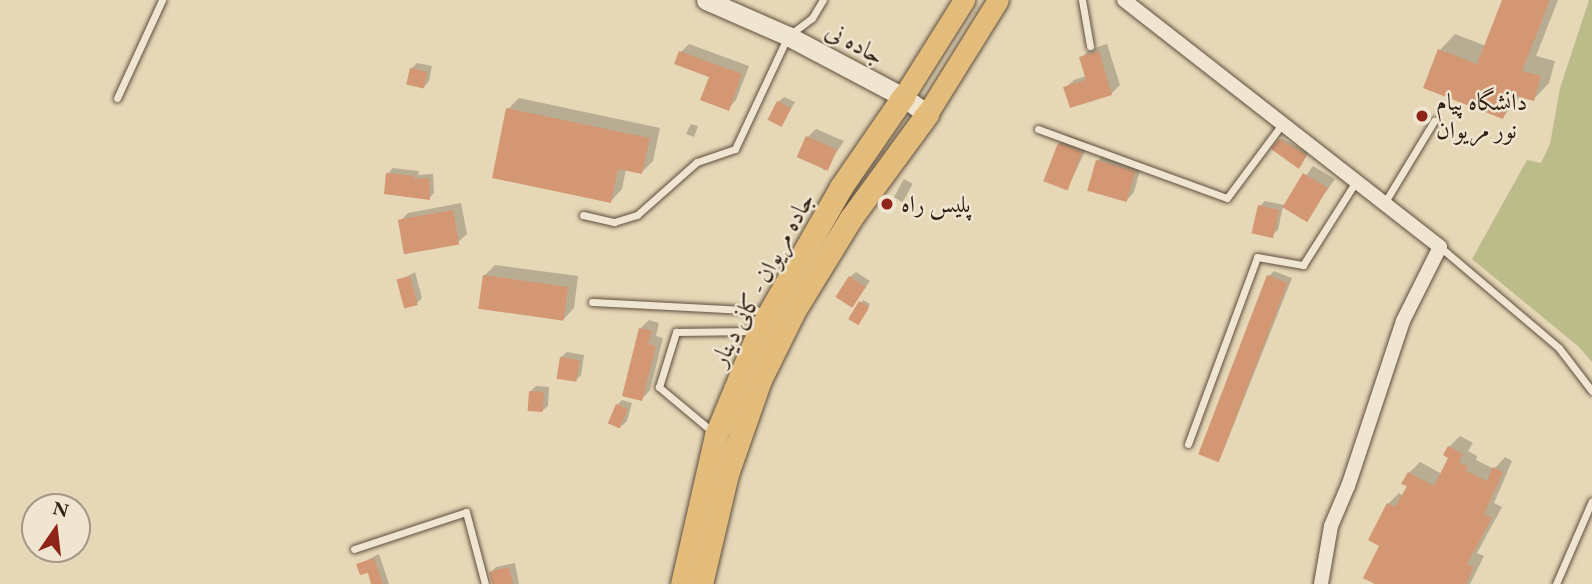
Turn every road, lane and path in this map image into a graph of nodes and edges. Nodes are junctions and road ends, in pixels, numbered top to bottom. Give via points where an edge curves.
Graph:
1 (162, 0) edge
2 (706, 0) edge
3 (823, 0) edge
4 (964, 0) edge
5 (998, 0) edge
6 (1082, 0) edge
7 (1124, 0) edge
8 (788, 36) junction
9 (1090, 46) dead end
10 (902, 97) junction
11 (117, 98) dead end
12 (927, 114) junction
13 (1434, 121) dead end
14 (1283, 122) junction
15 (1038, 128) dead end
16 (1357, 180) junction
17 (1385, 202) junction
18 (583, 215) dead end
19 (1440, 247) junction
20 (593, 302) dead end
21 (764, 321) junction
22 (1592, 391) edge
23 (716, 435) junction
24 (1188, 444) dead end
25 (1592, 501) edge
26 (354, 549) dead end
27 (485, 584) edge
28 (682, 584) edge
29 (701, 584) edge
30 (1321, 584) edge
31 (1556, 584) edge

1 - 11 lane
2 - 8 main road, جاده نی
3 - 8 lane via 812,18
4 - 10 main road
5 - 12 main road
6 - 9 lane
7 - 14 street
8 - 10 main road, جاده نی
8 - 18 lane via 735,149 697,162 638,215 614,222
10 - 12 main road, جاده نی
10 - 21 highway, جاده مریوان - کانی دینار via 841,187
12 - 29 highway via 851,218 794,311 760,380 727,474
13 - 17 lane
14 - 15 lane via 1227,198
14 - 16 street
16 - 17 street
16 - 24 lane via 1303,265 1257,257
17 - 19 street
19 - 22 lane via 1559,348
19 - 30 street via 1403,321 1331,526
20 - 21 lane
21 - 23 highway, جاده مریوان - کانی دینار
21 - 23 lane via 676,332 659,387
23 - 28 highway, جاده مریوان - کانی دینار
25 - 31 lane
26 - 27 lane via 466,512

